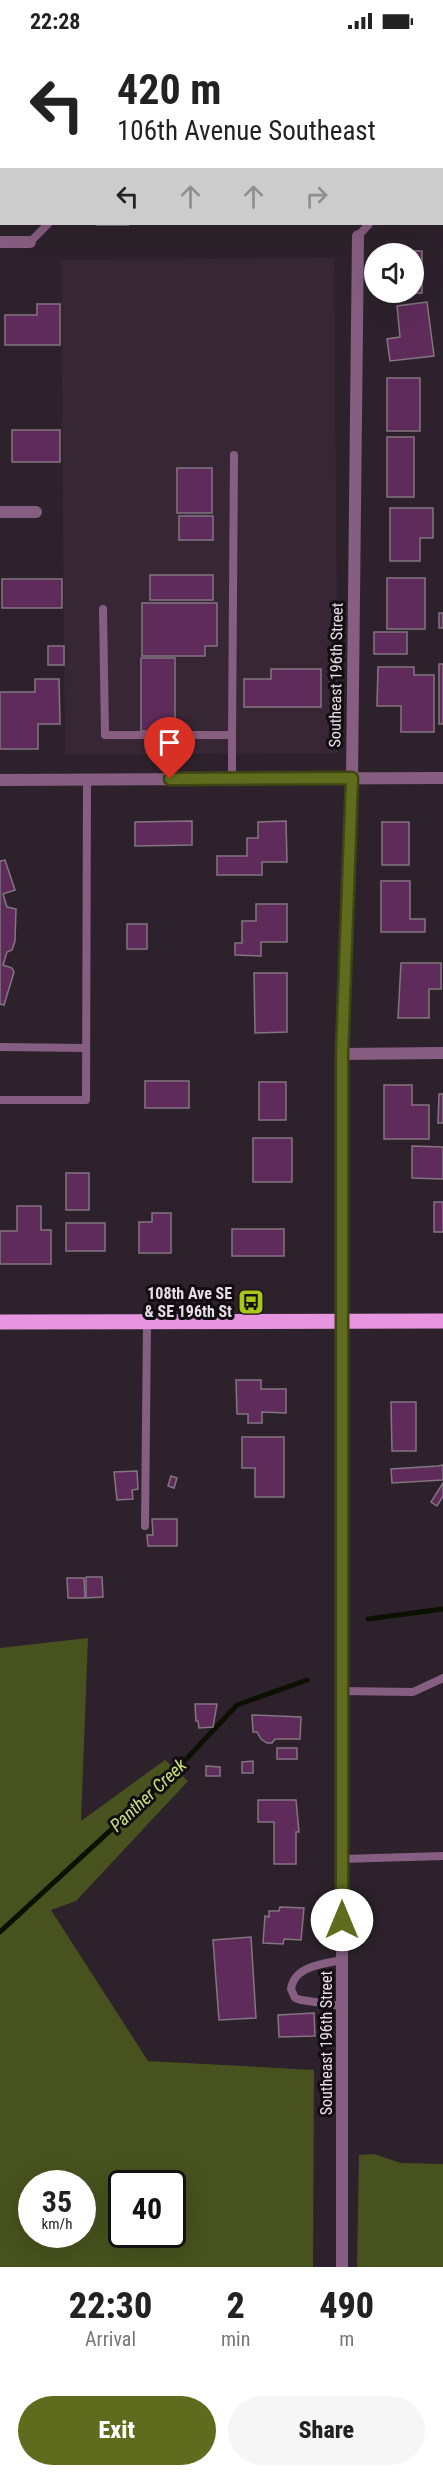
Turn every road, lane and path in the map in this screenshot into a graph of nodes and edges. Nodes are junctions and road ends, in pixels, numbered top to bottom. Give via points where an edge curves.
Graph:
1 (47, 225) edge
2 (368, 225) edge
3 (358, 236) joint
4 (0, 242) edge
5 (30, 242) joint
6 (234, 455) dead end
7 (0, 512) edge
8 (36, 512) dead end
9 (103, 609) dead end
10 (232, 735) junction
11 (352, 778) junction
12 (443, 778) edge
13 (232, 779) junction
14 (0, 780) edge
15 (87, 780) junction
16 (0, 1047) edge
17 (86, 1048) junction
18 (443, 1053) edge
19 (342, 1054) junction
20 (0, 1100) edge
21 (342, 1320) junction
22 (147, 1321) junction
23 (443, 1321) edge
24 (0, 1322) edge
25 (145, 1526) dead end
26 (443, 1678) edge
27 (342, 1691) junction
28 (443, 1856) edge
29 (342, 1859) junction
30 (342, 1960) junction
31 (342, 2006) junction
32 (342, 2267) edge

1 - 5 lane
2 - 3 lane
3 - 11 street, Southeast 196th Street
4 - 5 street
6 - 10 lane
7 - 8 street
9 - 10 lane via 105,735
10 - 13 lane
11 - 12 street
11 - 13 street
11 - 19 street, Southeast 196th Street
13 - 15 street
14 - 15 street
15 - 17 lane
16 - 17 lane
17 - 20 lane via 86,1100
18 - 19 street
19 - 21 street, Southeast 196th Street
21 - 22 main road
21 - 23 main road
21 - 27 street, Southeast 196th Street
22 - 24 main road
22 - 25 lane
26 - 27 lane via 413,1692
27 - 29 street, Southeast 196th Street
28 - 29 lane
29 - 30 street, Southeast 196th Street
30 - 31 street, Southeast 196th Street
30 - 31 lane via 303,1971 294,1978 291,1989 295,1998
31 - 32 street, Southeast 196th Street

